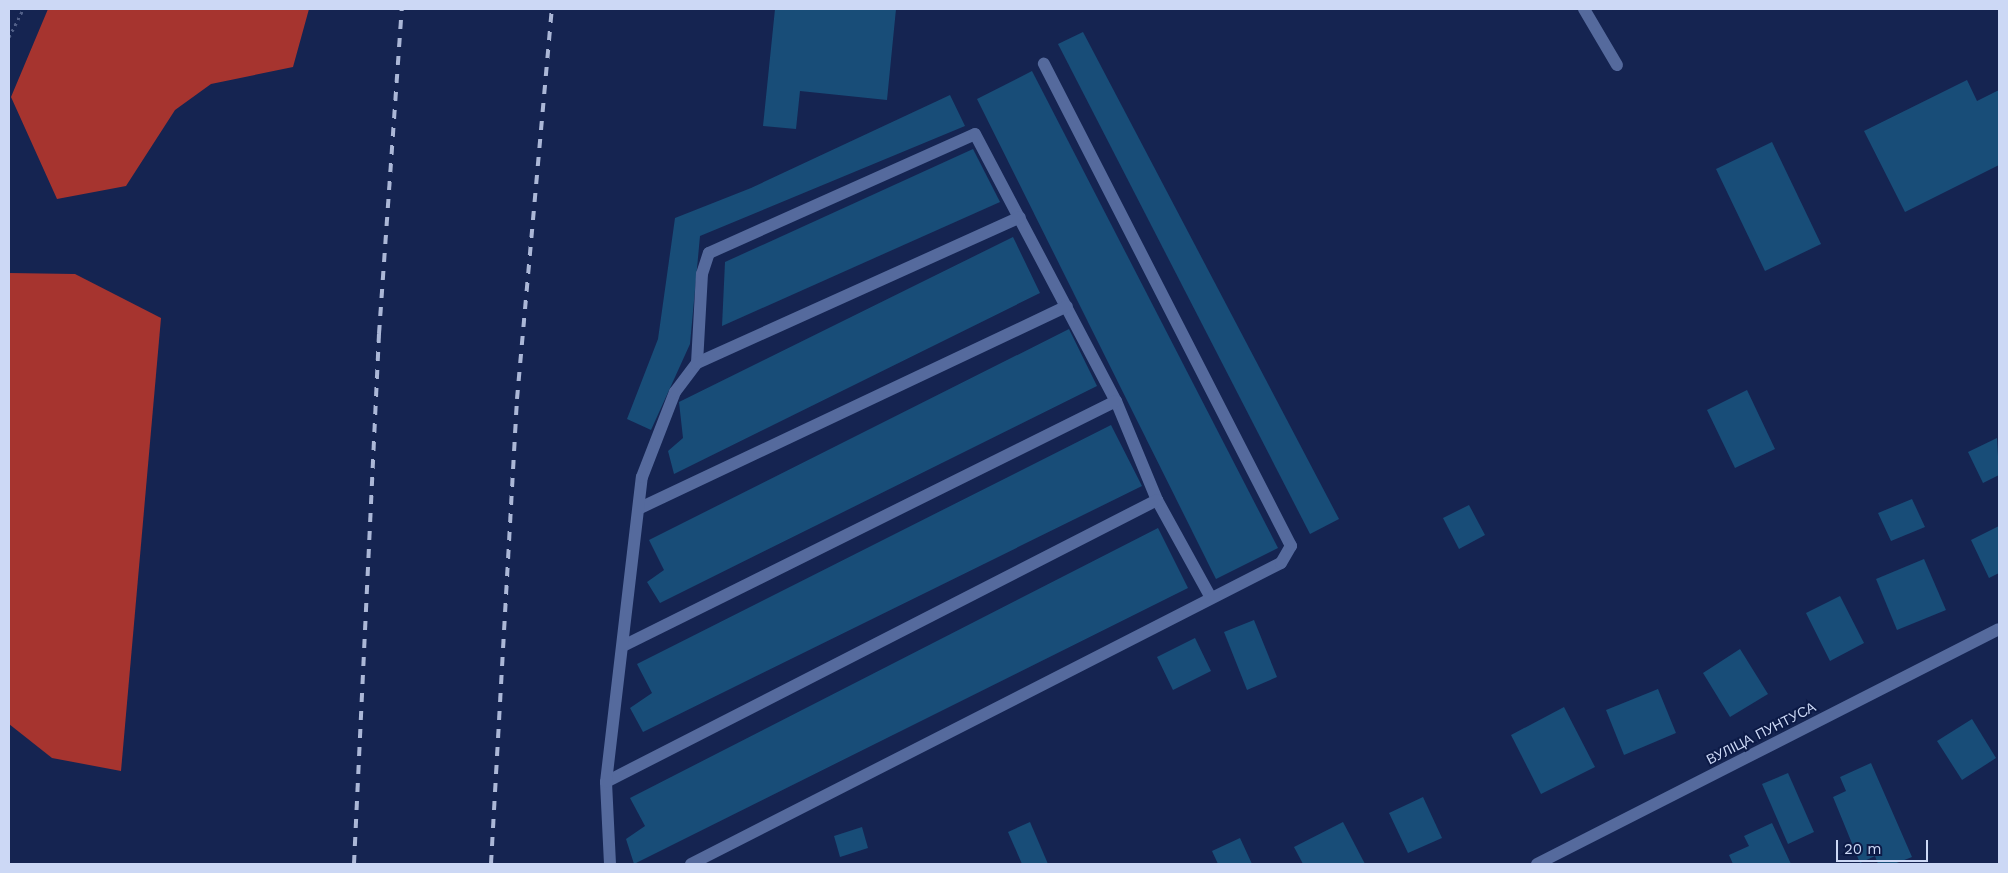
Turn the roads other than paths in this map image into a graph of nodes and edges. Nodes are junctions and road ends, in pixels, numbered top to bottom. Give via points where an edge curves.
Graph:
1 (1584, 9) edge
2 (1044, 64) dead end
3 (1617, 65) dead end
4 (1020, 217) junction
5 (1067, 306) junction
6 (697, 363) junction
7 (1116, 401) junction
8 (1157, 500) junction
9 (640, 508) junction
10 (1210, 596) junction
11 (1999, 629) edge
12 (625, 645) junction
13 (606, 782) junction
14 (610, 864) edge
15 (691, 864) edge
16 (1537, 864) edge

1 - 3 street
2 - 10 street via 1291,546 1281,563
4 - 5 street
4 - 6 street
4 - 6 street via 975,134 728,242 709,253 702,274
5 - 7 street
5 - 9 street
6 - 9 street via 674,392 650,449
7 - 8 street
7 - 12 street
8 - 10 street
8 - 13 street
9 - 12 street
10 - 15 street
11 - 16 street, ВУЛІЦА ПУНТУСА
12 - 13 street
13 - 14 street

